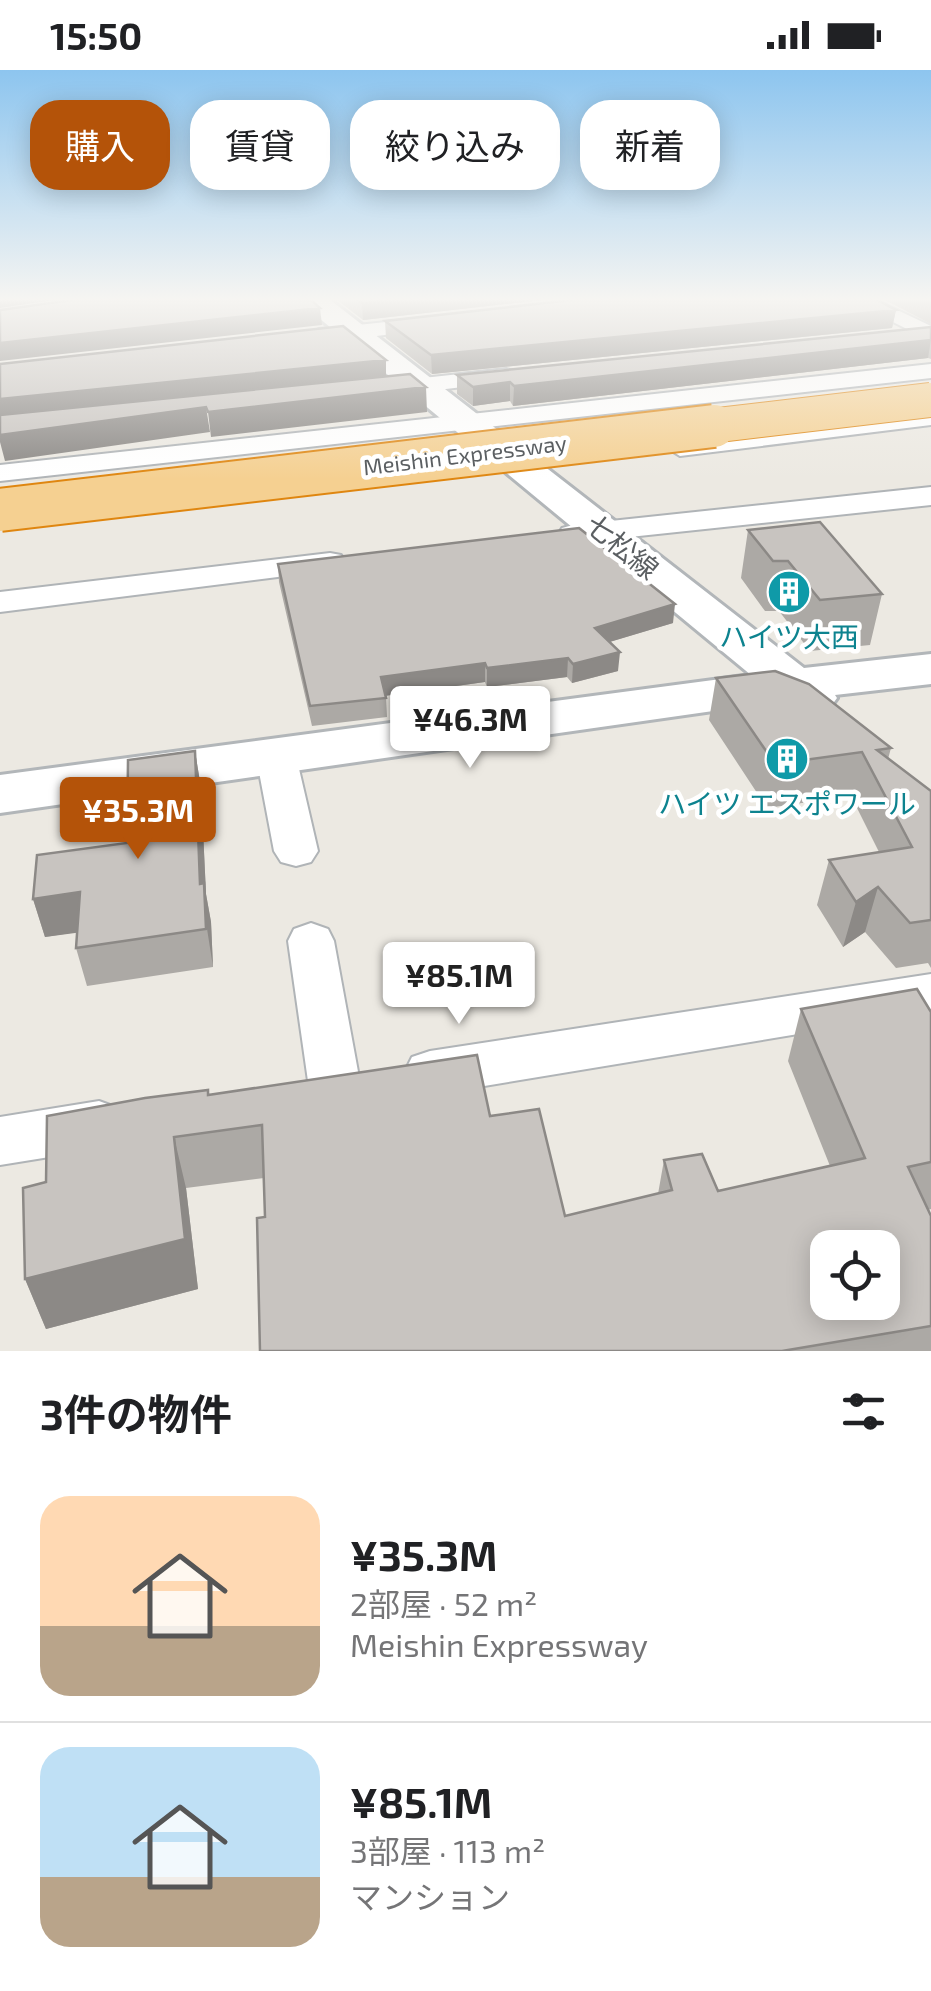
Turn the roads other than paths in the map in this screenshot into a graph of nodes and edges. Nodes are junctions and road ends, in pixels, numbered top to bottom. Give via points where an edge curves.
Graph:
1 (383, 359) edge
2 (931, 371) edge
3 (525, 374) edge
4 (931, 383) edge
5 (418, 386) junction
6 (358, 392) edge
7 (931, 400) edge
8 (931, 417) edge
9 (460, 422) junction
10 (522, 467) junction
11 (0, 474) edge
12 (0, 487) edge
13 (931, 496) edge
14 (0, 510) edge
15 (0, 530) edge
16 (602, 530) junction
17 (535, 538) edge
18 (364, 558) edge
19 (0, 602) edge
20 (931, 668) edge
21 (794, 684) junction
22 (850, 732) edge
23 (276, 756) junction
24 (0, 794) edge
25 (296, 851) dead end
26 (311, 941) dead end
27 (931, 993) edge
28 (138, 1119) edge
29 (0, 1141) edge

1 - 5 street, 七松線
2 - 9 street
3 - 5 street
4 - 12 highway, Meishin Expressway
5 - 6 street
5 - 9 street, 七松線
7 - 14 highway, Meishin Expressway, bridge
8 - 10 street
9 - 10 street, 七松線
9 - 11 street
10 - 15 street
10 - 16 street, 七松線
13 - 16 street
16 - 17 street
16 - 21 street, 七松線
18 - 19 street
20 - 21 street
21 - 22 street, 七松線
21 - 23 street
23 - 24 street
23 - 25 street
26 - 27 street via 348,1086
28 - 29 street

